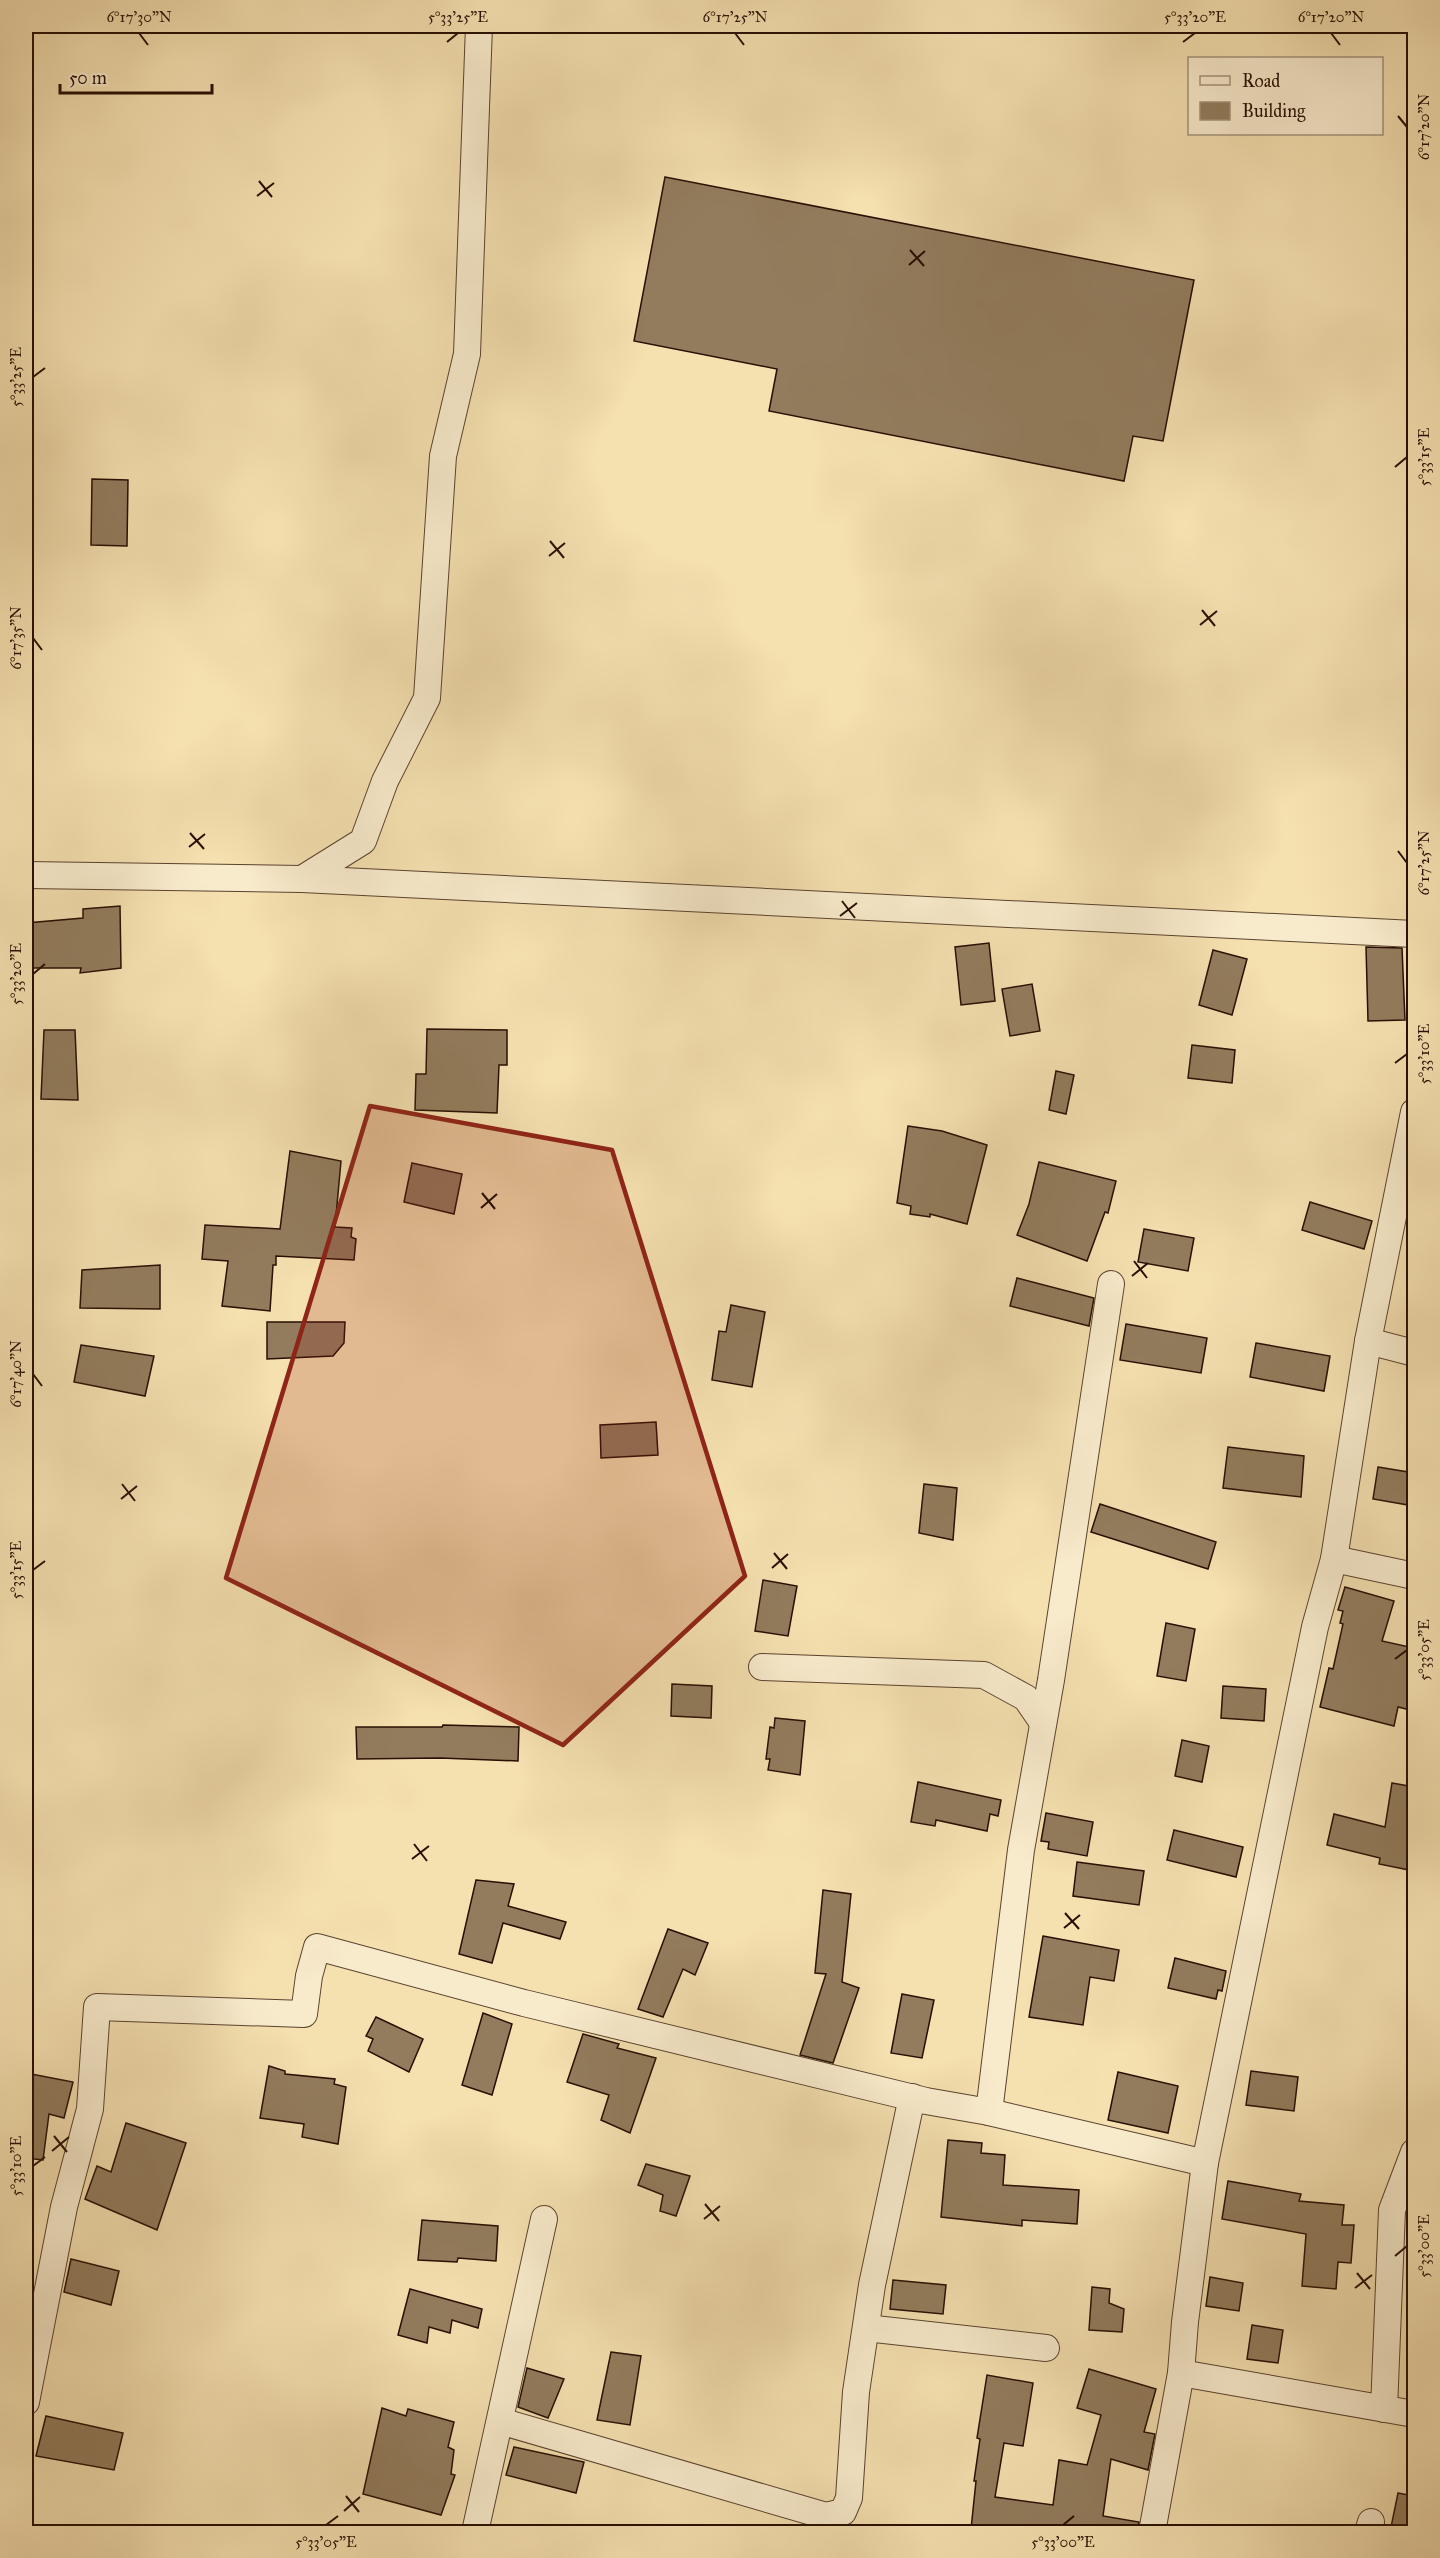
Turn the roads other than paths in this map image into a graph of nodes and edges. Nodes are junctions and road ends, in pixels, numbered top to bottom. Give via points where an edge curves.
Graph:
1 (479, 26) edge
2 (26, 875) edge
3 (302, 879) junction
4 (1414, 934) edge
5 (1414, 1112) edge
6 (1111, 1284) dead end
7 (1368, 1341) junction
8 (1414, 1353) edge
9 (1334, 1559) junction
10 (1414, 1576) edge
11 (762, 1667) dead end
12 (1043, 1723) junction
13 (912, 2097) junction
14 (989, 2112) junction
15 (1414, 2152) edge
16 (1205, 2163) junction
17 (544, 2219) dead end
18 (866, 2328) junction
19 (1046, 2348) dead end
20 (1181, 2373) junction
21 (26, 2402) edge
22 (1384, 2409) junction
23 (1414, 2414) edge
24 (500, 2421) junction
25 (475, 2532) edge
26 (1152, 2532) edge

1 - 3 street via 468,354 443,456 427,698 385,782 363,841
2 - 3 street
3 - 4 street
5 - 7 street
6 - 12 street
7 - 8 street
7 - 9 street
9 - 10 street
9 - 16 street via 1315,1627
11 - 12 street via 984,1675 1026,1698
12 - 14 street via 1021,1850
13 - 14 street
13 - 18 street
13 - 21 street via 524,2003 317,1947 304,2014 97,2007 90,2109 64,2207
14 - 16 street
15 - 22 street via 1392,2210
16 - 20 street
17 - 24 street
18 - 19 street
18 - 24 street via 856,2392 849,2498 843,2512 826,2516
20 - 22 street
20 - 26 street
22 - 23 street
24 - 25 street

